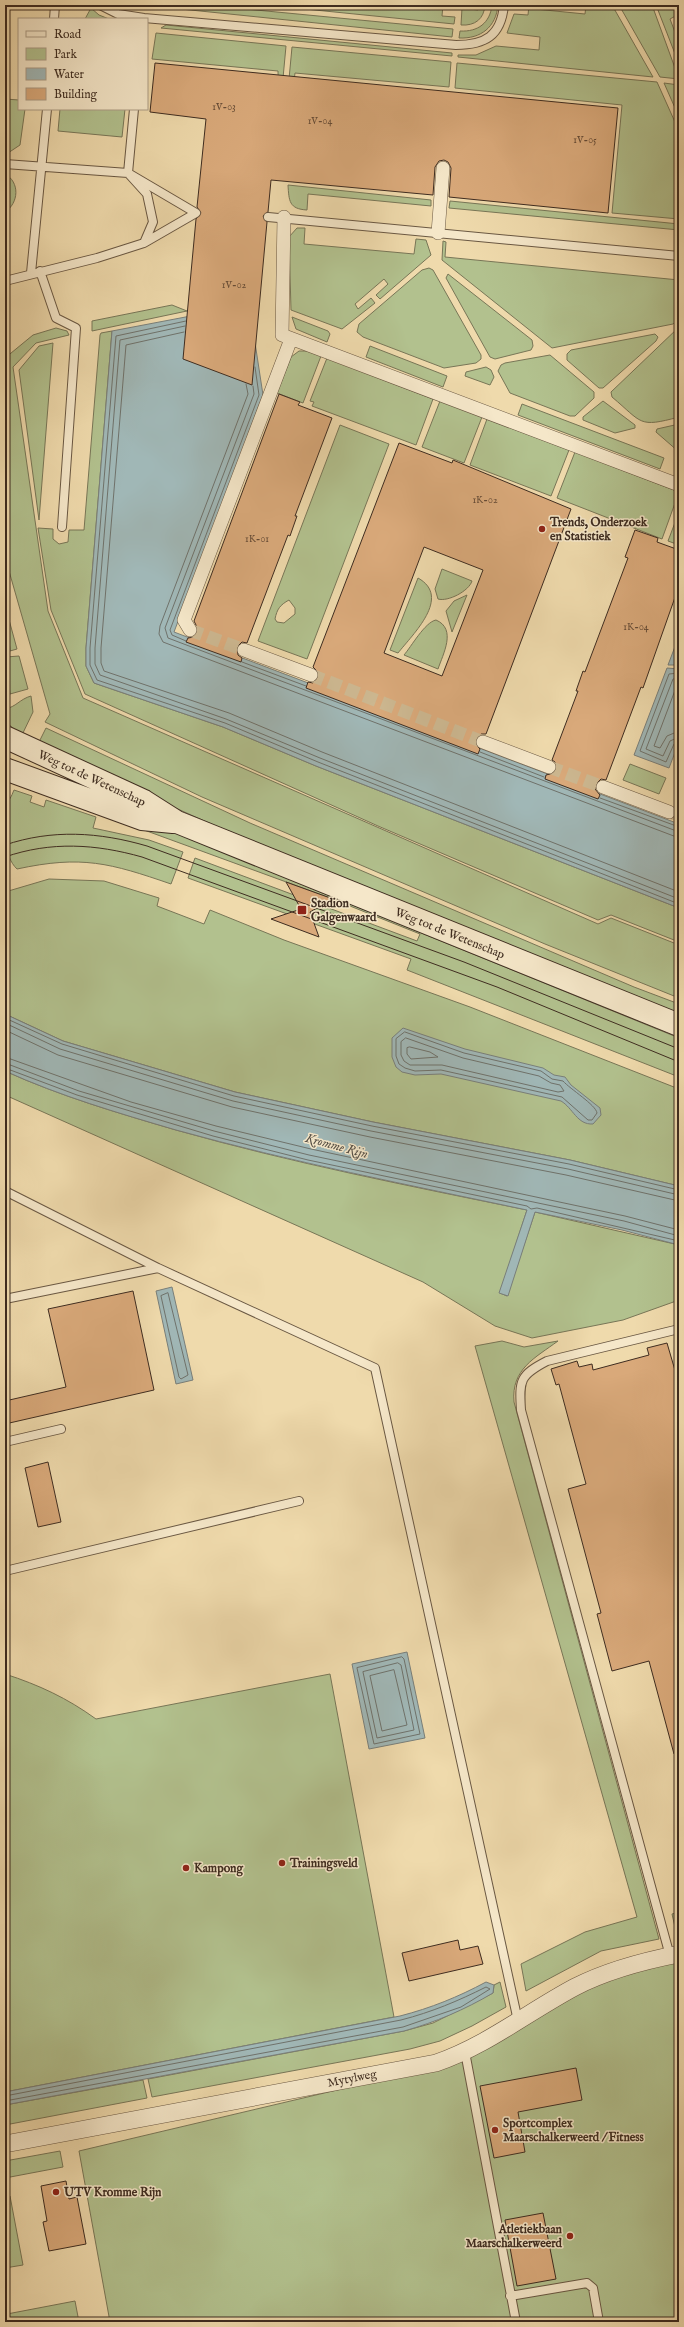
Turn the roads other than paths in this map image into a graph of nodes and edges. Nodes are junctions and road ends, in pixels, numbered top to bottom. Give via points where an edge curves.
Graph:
1 (55, 5) edge
2 (100, 5) edge
3 (504, 5) edge
4 (54, 18) edge
5 (144, 18) edge
6 (148, 18) edge
7 (47, 110) edge
8 (134, 110) edge
9 (5, 164) edge
10 (42, 168) junction
11 (443, 168) dead end
12 (128, 173) junction
13 (268, 217) dead end
14 (284, 217) junction
15 (438, 233) junction
16 (144, 243) junction
17 (679, 256) edge
18 (40, 271) junction
19 (31, 273) junction
20 (5, 281) edge
21 (291, 339) junction
22 (679, 485) edge
23 (62, 527) dead end
24 (190, 630) dead end
25 (244, 650) tunnel mouth
26 (311, 676) tunnel mouth
27 (5, 737) edge
28 (483, 742) tunnel mouth
29 (549, 767) tunnel mouth
30 (5, 769) edge
31 (603, 787) tunnel mouth
32 (669, 812) tunnel mouth
33 (178, 822) junction
34 (679, 1025) edge
35 (5, 1191) edge
36 (158, 1268) junction
37 (5, 1299) edge
38 (679, 1329) edge
39 (61, 1429) dead end
40 (5, 1442) edge
41 (299, 1501) dead end
42 (5, 1571) edge
43 (675, 1955) edge
44 (518, 2021) junction
45 (465, 2052) junction
46 (5, 2144) edge
47 (510, 2296) junction
48 (516, 2322) edge
49 (599, 2322) edge

1 - 4 lane
2 - 5 lane via 118,14
3 - 6 lane via 503,21 487,40 473,45
7 - 10 lane
8 - 12 lane
9 - 10 lane
10 - 12 lane
10 - 19 lane
11 - 15 street
12 - 16 lane via 147,194 153,222
12 - 16 lane via 196,213
13 - 14 lane
14 - 15 lane
14 - 21 street via 282,335
15 - 17 lane
16 - 18 lane via 97,258
18 - 19 lane
18 - 23 lane via 56,318 76,328
19 - 20 lane
21 - 22 street
21 - 24 street via 184,620
25 - 26 street
27 - 33 main road, Weg tot de Wetenschap via 144,801
28 - 29 street
30 - 33 main road, Weg tot de Wetenschap via 142,818
31 - 32 street
33 - 34 main road, Weg tot de Wetenschap
35 - 36 lane
36 - 37 lane
36 - 44 lane via 375,1368
38 - 43 lane via 547,1361 522,1378 520,1391 521,1410
39 - 40 lane
41 - 42 lane
43 - 44 street, Mytylweg via 626,1966 589,1980
44 - 45 street, Mytylweg
45 - 46 street, Mytylweg via 436,2062
45 - 47 lane
47 - 48 lane
47 - 49 lane via 587,2283 593,2288

